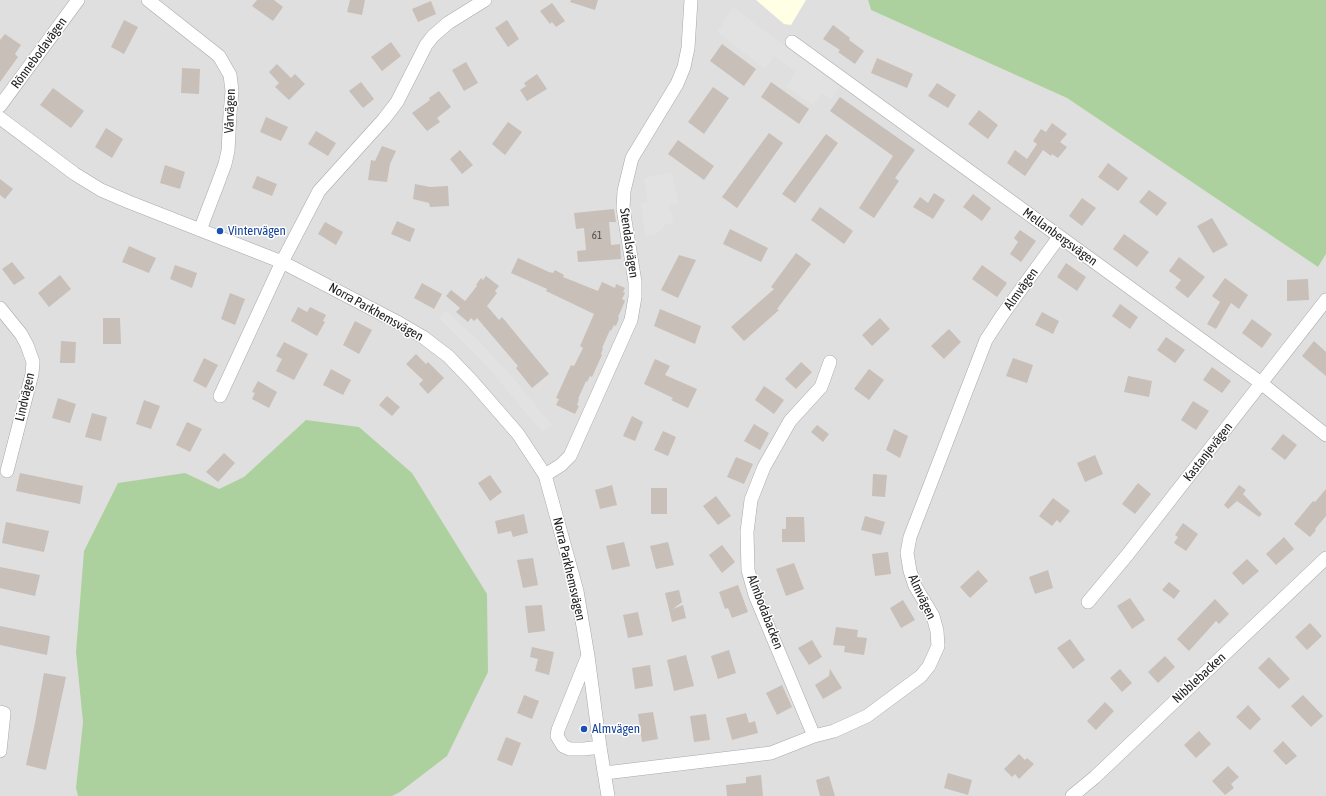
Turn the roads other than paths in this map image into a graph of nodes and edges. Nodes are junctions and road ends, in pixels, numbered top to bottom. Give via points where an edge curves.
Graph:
1 (78, 0) edge
2 (148, 0) edge
3 (484, 0) edge
4 (690, 0) edge
5 (792, 42) dead end
6 (0, 106) edge
7 (0, 118) edge
8 (200, 230) junction
9 (1059, 236) junction
10 (282, 262) junction
11 (1326, 300) edge
12 (0, 308) edge
13 (830, 362) dead end
14 (1262, 383) junction
15 (220, 396) dead end
16 (1326, 435) edge
17 (7, 471) dead end
18 (545, 475) junction
19 (1326, 558) edge
20 (1088, 602) dead end
21 (588, 656) junction
22 (0, 712) edge
23 (814, 736) junction
24 (600, 747) junction
25 (0, 751) edge
26 (605, 773) junction
27 (608, 796) edge
28 (1072, 796) edge

1 - 6 street, Rönnebodavägen
2 - 8 street, Vårvägen via 219,56 230,75 232,91 228,151
3 - 10 street via 448,23 426,45 397,102 319,191
4 - 18 street, Stendalsvägen via 688,48 684,67 677,84 632,158 624,191 623,208 635,282 631,320 570,456
5 - 9 street, Mellanbergsvägen
7 - 8 street, Norra Parkhemsvägen via 74,174 101,190
8 - 10 street, Norra Parkhemsvägen
9 - 14 street, Mellanbergsvägen
9 - 23 street, Almvägen via 986,340 910,537 907,554 910,571 933,616 937,631 938,646 930,666 921,676 867,716 834,731
10 - 15 street
10 - 18 street, Norra Parkhemsvägen via 399,323 448,356 518,434
11 - 14 street, Kastanjevägen
12 - 17 street, Lindvägen via 21,334 33,362
13 - 23 street, Almbodabacken via 821,387 790,421 764,467 751,500 747,532 748,570 755,595
14 - 16 street, Mellanbergsvägen
14 - 20 street, Kastanjevägen
18 - 21 street, Norra Parkhemsvägen via 576,592
19 - 28 street, Nibblebacken
21 - 24 street, Norra Parkhemsvägen
21 - 24 street via 557,736 563,746 570,749
22 - 25 street via 4,712
23 - 26 street, Almvägen via 771,753
24 - 26 street, Norra Parkhemsvägen
26 - 27 street, Norra Parkhemsvägen

